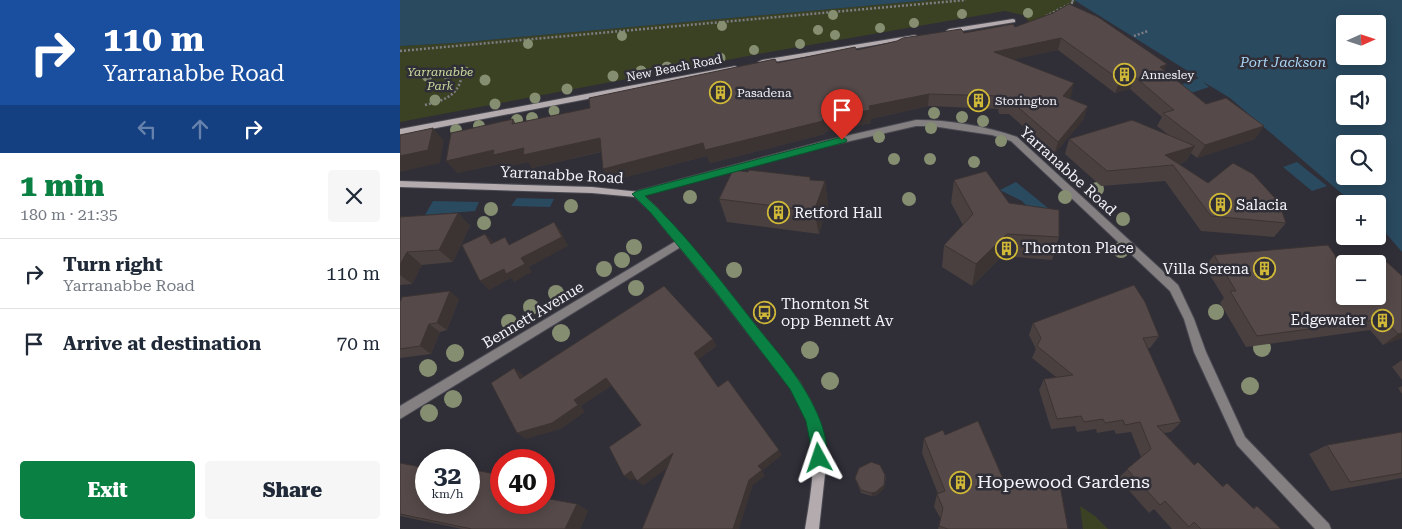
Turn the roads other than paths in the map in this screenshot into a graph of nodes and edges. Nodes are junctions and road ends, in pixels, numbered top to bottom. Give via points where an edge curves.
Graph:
1 (1012, 21) dead end
2 (938, 33) edge
3 (928, 34) edge
4 (753, 64) edge
5 (743, 66) edge
6 (400, 132) edge
7 (400, 184) edge
8 (637, 194) junction
9 (681, 242) junction
10 (400, 413) edge
11 (812, 529) edge
12 (1324, 529) edge

1 - 2 street
3 - 4 street
5 - 6 street, New Beach Road
7 - 8 street, Yarranabbe Road
8 - 9 street
8 - 12 street, Yarranabbe Road via 824,144 916,124 932,123 993,132 1014,139 1174,288 1241,440
9 - 10 street, Bennett Avenue
9 - 11 street via 795,385 810,411 817,433 819,458

